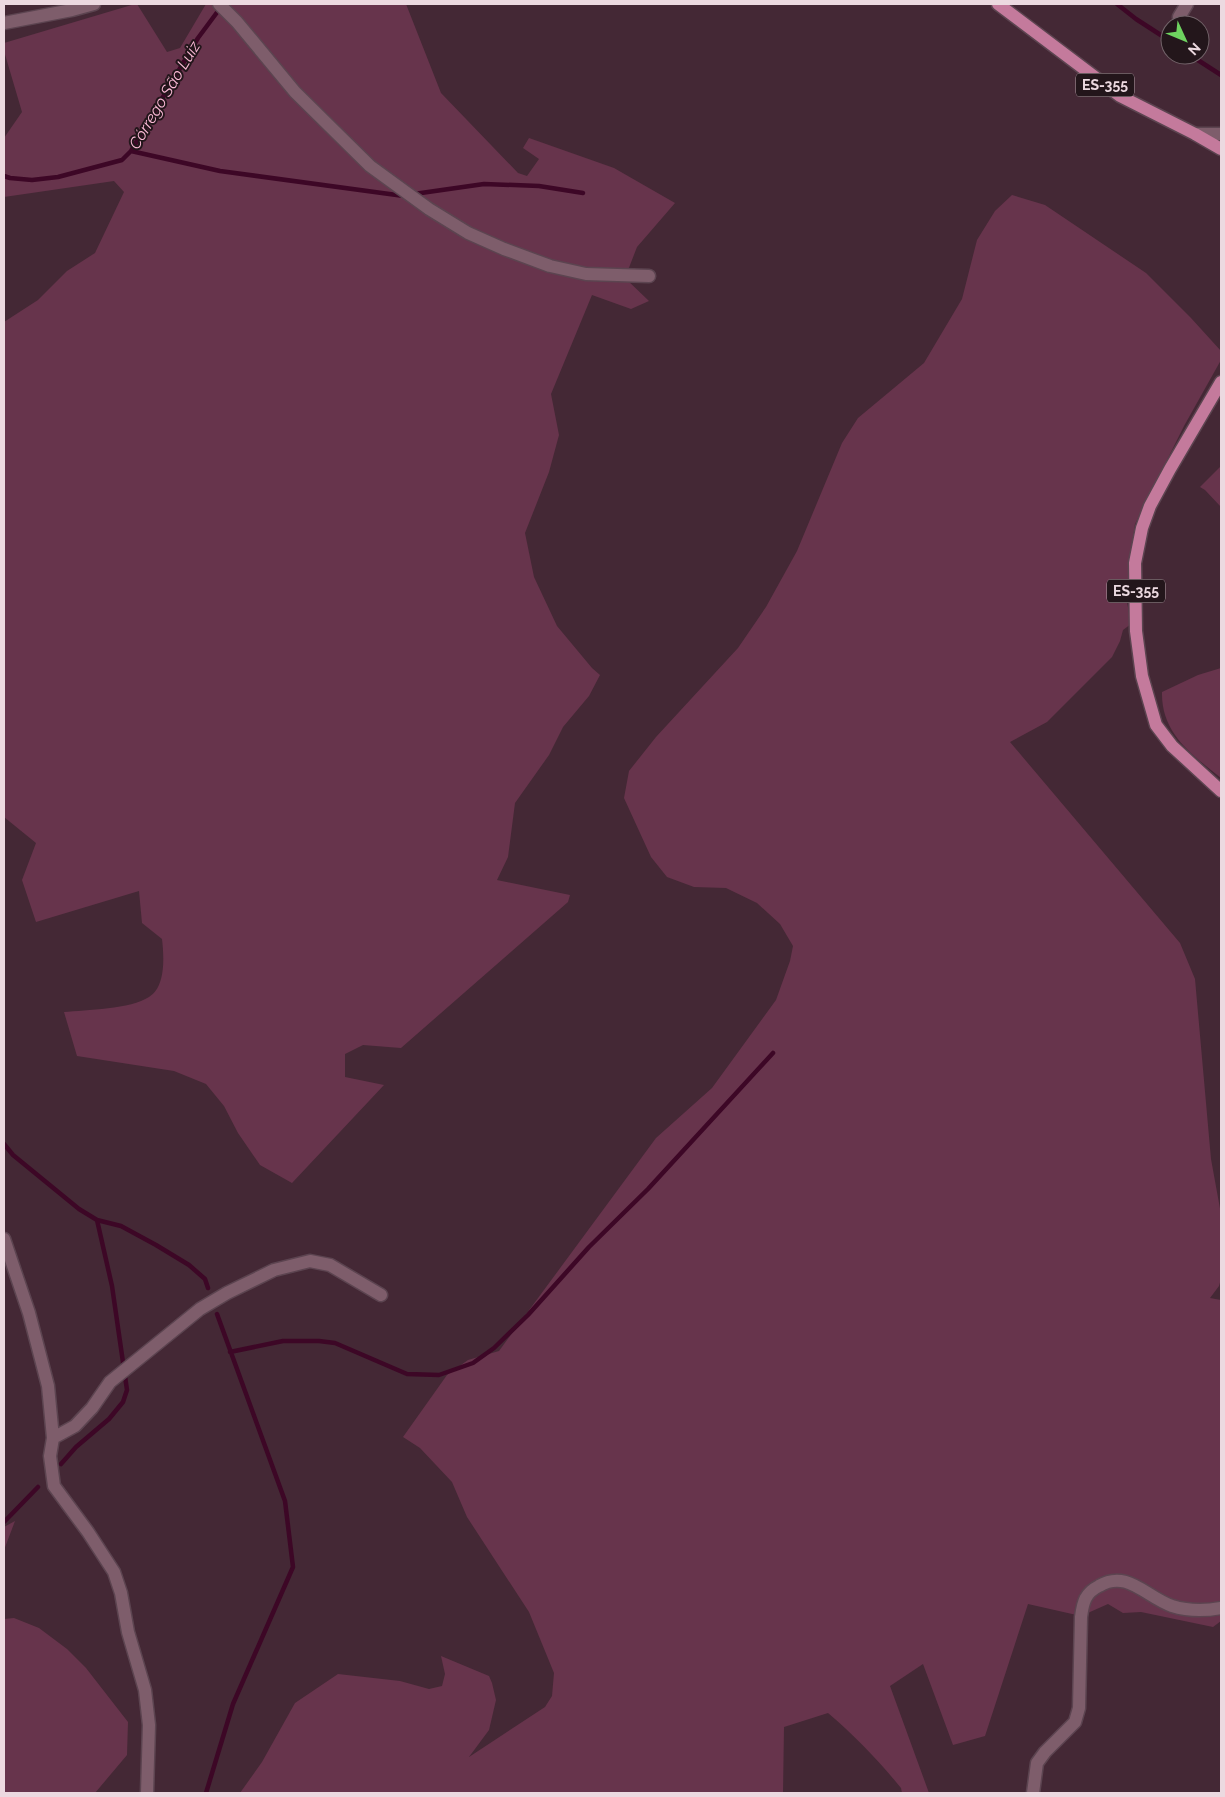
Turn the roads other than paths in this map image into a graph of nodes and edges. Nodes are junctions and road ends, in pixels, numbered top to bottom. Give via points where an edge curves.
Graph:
1 (94, 4) edge
2 (219, 4) edge
3 (998, 4) edge
4 (4, 23) edge
5 (1195, 134) junction
6 (1221, 134) edge
7 (1221, 149) edge
8 (649, 276) dead end
9 (1221, 382) edge
10 (1221, 791) edge
11 (4, 1239) edge
12 (381, 1295) dead end
13 (53, 1438) junction
14 (1221, 1608) edge
15 (147, 1793) edge
16 (1033, 1793) edge

1 - 4 street
2 - 8 street via 295,92 370,166 429,209 468,233 550,266 586,274
3 - 5 main road, ES-355 via 1120,96
5 - 6 street
5 - 7 main road, ES-355
9 - 10 main road, ES-355 via 1150,506 1135,563 1136,631 1142,676 1156,726 1172,746
11 - 13 street via 48,1386
12 - 13 street via 330,1264 310,1261 274,1270 200,1309 110,1382 75,1426
13 - 15 street via 50,1456 54,1486 114,1572 121,1593 128,1632 145,1690 149,1725
14 - 16 street via 1193,1610 1172,1606 1120,1580 1110,1580 1087,1594 1081,1617 1079,1708 1075,1722 1037,1762

